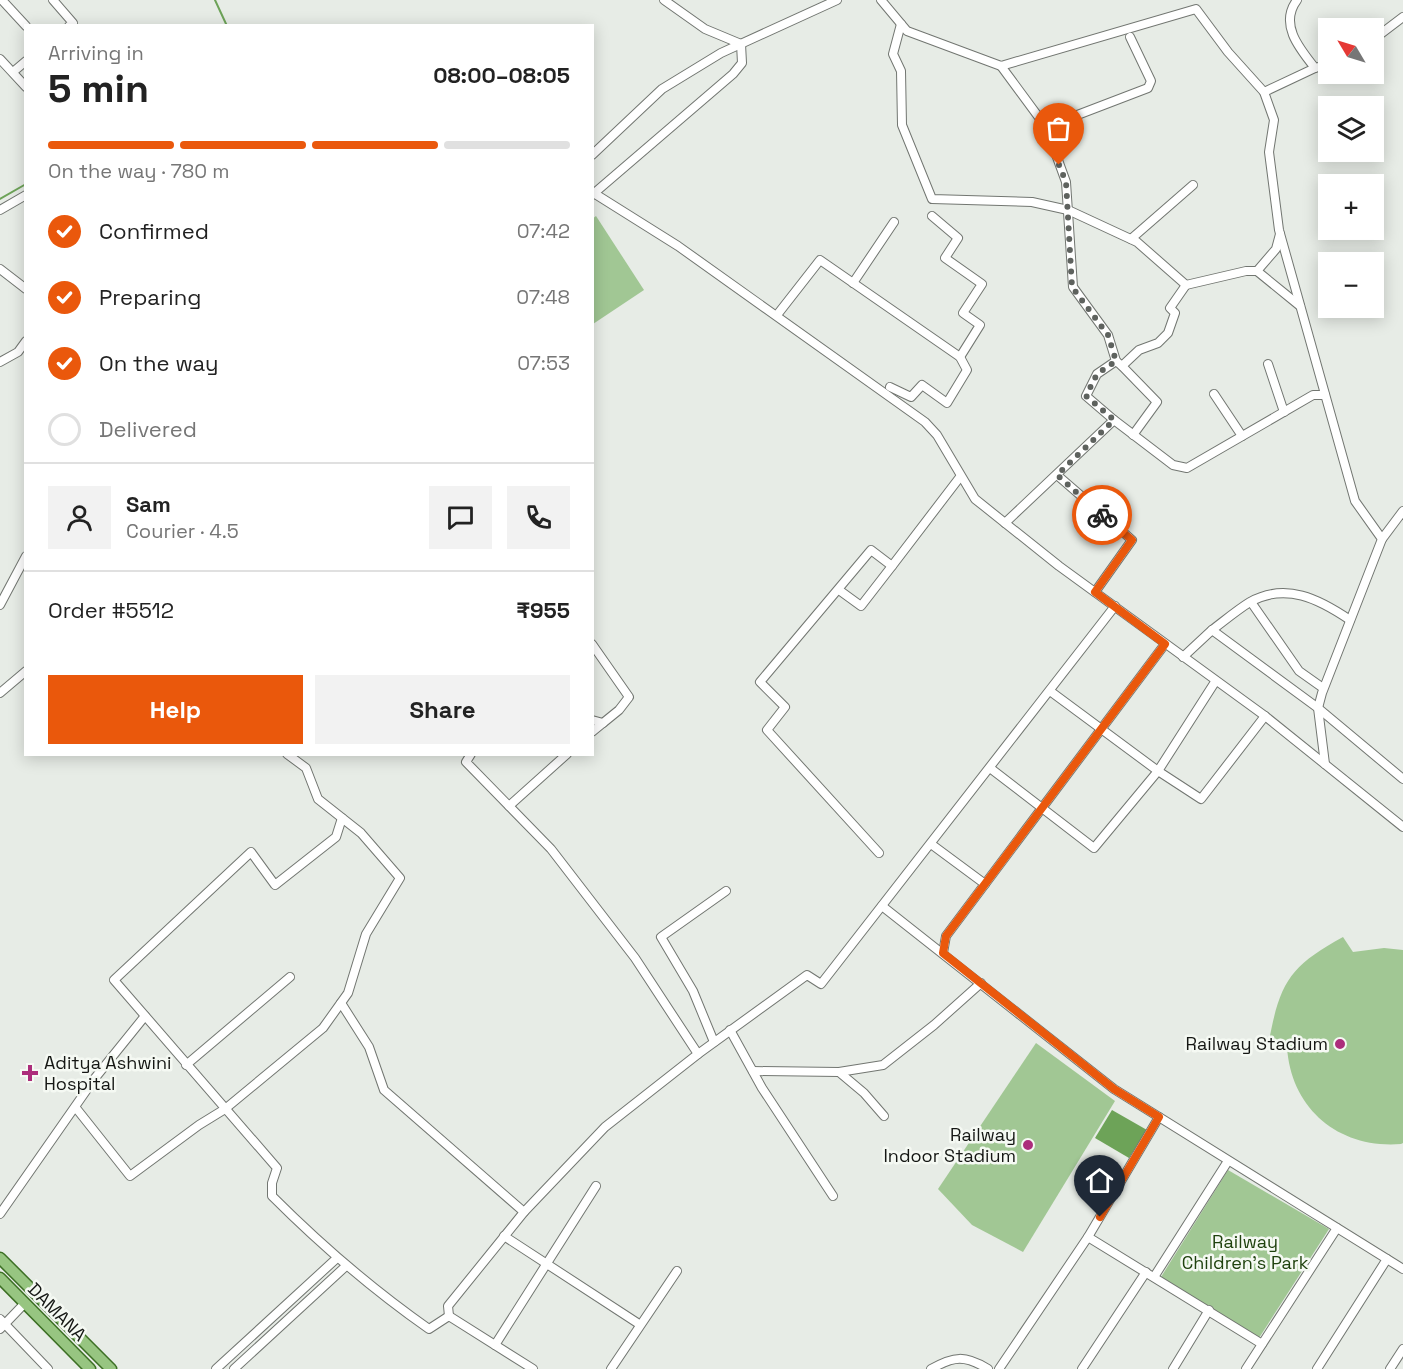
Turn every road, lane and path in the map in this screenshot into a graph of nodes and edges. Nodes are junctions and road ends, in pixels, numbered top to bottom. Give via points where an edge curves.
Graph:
1 (2, 0) edge
2 (53, 0) edge
3 (664, 0) edge
4 (837, 0) edge
5 (881, 0) edge
6 (1297, 0) edge
7 (1403, 17) edge
8 (24, 24) edge
9 (72, 24) edge
10 (901, 24) junction
11 (1384, 31) edge
12 (1130, 37) dead end
13 (741, 44) junction
14 (0, 59) edge
15 (24, 63) edge
16 (1000, 66) junction
17 (1318, 67) edge
18 (1314, 68) junction
19 (14, 72) junction
20 (24, 84) edge
21 (1264, 92) junction
22 (1046, 127) junction
23 (594, 153) edge
24 (1193, 186) dead end
25 (594, 192) edge
26 (594, 194) edge
27 (24, 196) edge
28 (0, 210) edge
29 (1068, 210) junction
30 (932, 216) dead end
31 (894, 222) dead end
32 (1280, 233) junction
33 (1131, 239) junction
34 (0, 269) edge
35 (1257, 271) junction
36 (853, 283) junction
37 (1186, 285) junction
38 (24, 287) edge
39 (1301, 307) junction
40 (777, 315) junction
41 (24, 344) edge
42 (960, 357) junction
43 (0, 362) edge
44 (1119, 364) junction
45 (1268, 364) dead end
46 (890, 387) dead end
47 (1214, 394) dead end
48 (1326, 395) junction
49 (1284, 412) junction
50 (1114, 420) junction
51 (1133, 435) junction
52 (1242, 436) junction
53 (1057, 475) junction
54 (960, 477) junction
55 (1403, 511) edge
56 (1005, 523) junction
57 (1382, 540) junction
58 (24, 560) edge
59 (892, 566) junction
60 (839, 590) junction
61 (1095, 592) junction
62 (1251, 602) junction
63 (0, 605) edge
64 (1115, 606) junction
65 (1350, 620) junction
66 (1212, 630) junction
67 (1165, 644) junction
68 (594, 647) edge
69 (1183, 657) junction
70 (24, 673) edge
71 (1215, 682) junction
72 (1323, 688) junction
73 (1050, 691) junction
74 (0, 693) edge
75 (1318, 708) junction
76 (1265, 716) junction
77 (594, 721) edge
78 (603, 723) junction
79 (1102, 728) junction
80 (594, 730) edge
81 (290, 756) edge
82 (565, 756) edge
83 (469, 758) edge
84 (1325, 764) junction
85 (990, 768) junction
86 (1158, 771) junction
87 (1403, 779) edge
88 (509, 806) junction
89 (1042, 808) junction
90 (342, 818) junction
91 (1403, 826) edge
92 (931, 844) junction
93 (879, 853) dead end
94 (985, 885) junction
95 (726, 891) dead end
96 (882, 906) junction
97 (943, 953) junction
98 (290, 977) dead end
99 (981, 984) junction
100 (341, 1003) junction
101 (145, 1016) junction
102 (730, 1030) junction
103 (714, 1042) junction
104 (698, 1054) junction
105 (186, 1065) junction
106 (753, 1071) junction
107 (839, 1072) junction
108 (76, 1108) junction
109 (225, 1109) junction
110 (884, 1116) dead end
111 (1159, 1117) junction
112 (1228, 1161) junction
113 (596, 1186) dead end
114 (833, 1196) dead end
115 (524, 1212) junction
116 (0, 1214) edge
117 (1337, 1228) junction
118 (504, 1236) junction
119 (1088, 1238) junction
120 (0, 1258) edge
121 (337, 1258) junction
122 (1387, 1259) junction
123 (547, 1264) junction
124 (346, 1266) junction
125 (1403, 1269) edge
126 (677, 1271) dead end
127 (1146, 1272) junction
128 (1154, 1277) junction
129 (0, 1278) edge
130 (25, 1303) junction
131 (1209, 1310) junction
132 (449, 1316) junction
133 (2, 1324) edge
134 (639, 1324) junction
135 (1262, 1344) junction
136 (495, 1345) junction
137 (1403, 1349) edge
138 (48, 1369) edge
139 (90, 1369) edge
140 (111, 1369) edge
141 (216, 1369) edge
142 (234, 1369) edge
143 (533, 1369) edge
144 (611, 1369) edge
145 (931, 1369) edge
146 (988, 1369) edge
147 (999, 1369) edge
148 (1082, 1369) edge
149 (1173, 1369) edge
150 (1246, 1369) edge
151 (1317, 1369) edge
152 (1390, 1369) edge

1 - 8 street
2 - 9 street
3 - 13 street via 705,29
4 - 13 street
5 - 10 street
6 - 18 street via 1288,19 1293,35
7 - 11 street
10 - 16 street via 907,31
10 - 29 street via 893,54 901,71 902,125 932,199 1032,202
12 - 22 street via 1151,81 1148,88
13 - 23 street via 662,89
13 - 25 street via 742,63 733,74
14 - 19 street
15 - 19 street
16 - 21 street via 1196,9 1227,52
16 - 22 street
17 - 18 street
18 - 21 street
19 - 20 street
21 - 32 street via 1274,120 1269,152
22 - 29 street via 1066,182
24 - 33 street
26 - 40 street
27 - 28 street
29 - 33 street
29 - 44 street via 1072,287 1108,335
30 - 42 street via 958,238 945,258 982,284 963,313 980,325
31 - 36 street
32 - 35 street via 1276,249
32 - 39 street
33 - 37 street
34 - 38 street
35 - 37 street
35 - 39 street
36 - 40 street via 820,260
36 - 42 street
37 - 44 street via 1170,308 1175,313 1168,333 1158,343
39 - 48 street
40 - 54 street via 925,422 937,435
41 - 43 street
42 - 46 street via 967,370 947,403 922,385 911,397
44 - 50 street via 1097,374 1086,396
44 - 51 street via 1157,402
45 - 49 street
47 - 52 street
48 - 49 street via 1313,395
48 - 57 street via 1355,501
49 - 52 street
50 - 51 street
50 - 53 street
51 - 52 street via 1173,465 1187,468
53 - 56 street
53 - 61 street via 1132,540
54 - 56 street via 975,499
54 - 59 street
55 - 57 street
56 - 61 street
57 - 65 street
58 - 63 street
59 - 60 street via 871,550
59 - 60 street via 861,606
60 - 93 street via 760,682 785,707 767,730
61 - 64 street
62 - 65 street via 1282,591 1312,597
62 - 66 street
62 - 72 street via 1299,671
64 - 67 street
64 - 73 street
65 - 72 street
66 - 69 street
66 - 75 street
67 - 69 street
67 - 79 street
68 - 78 street via 629,697
69 - 71 street
70 - 74 street
71 - 76 street
71 - 86 street
72 - 75 street
73 - 79 street
73 - 85 street
75 - 84 street
75 - 87 street
76 - 84 street
76 - 86 street via 1201,799
77 - 78 street
78 - 80 street
79 - 86 street
79 - 89 street
81 - 90 street via 306,768 318,799
82 - 88 street
83 - 88 street
84 - 91 street
85 - 89 street
85 - 92 street
86 - 89 street via 1094,848
88 - 104 street via 551,849 635,958
89 - 94 street
90 - 100 street via 361,833 400,878 366,934 348,993
90 - 101 street via 336,837 275,885 251,852 114,980
92 - 94 street
92 - 96 street
94 - 97 street via 946,936
95 - 103 street via 661,937 693,991
96 - 97 street
96 - 102 street via 821,984 807,975
97 - 99 street
98 - 105 street
99 - 107 street via 883,1065
99 - 111 street via 1114,1089
100 - 109 street via 322,1028
100 - 115 street via 369,1047 384,1089
101 - 105 street
101 - 108 street
102 - 103 street
102 - 106 street
103 - 104 street
104 - 115 street via 605,1127
105 - 109 street
106 - 107 street
106 - 114 street
107 - 110 street
108 - 109 street via 130,1176
108 - 116 street
109 - 121 street via 277,1168 272,1196
111 - 112 street
111 - 119 street
112 - 117 street
112 - 128 street
113 - 123 street
115 - 118 street
117 - 122 street
117 - 135 street
118 - 123 street
118 - 132 street via 448,1306
119 - 127 street
119 - 147 street
120 - 140 main road
121 - 124 street
121 - 141 street
122 - 125 street
122 - 151 street
123 - 134 street
123 - 136 street
124 - 132 street via 429,1329
124 - 142 street
126 - 134 street
127 - 128 street
127 - 148 street
128 - 131 street
129 - 130 main road, DAMANA
130 - 133 street
130 - 139 main road, DAMANA
131 - 135 street
131 - 149 street
132 - 136 street
133 - 138 street
134 - 144 street
135 - 150 street
136 - 143 street
137 - 152 street
145 - 146 street via 948,1359 962,1358

